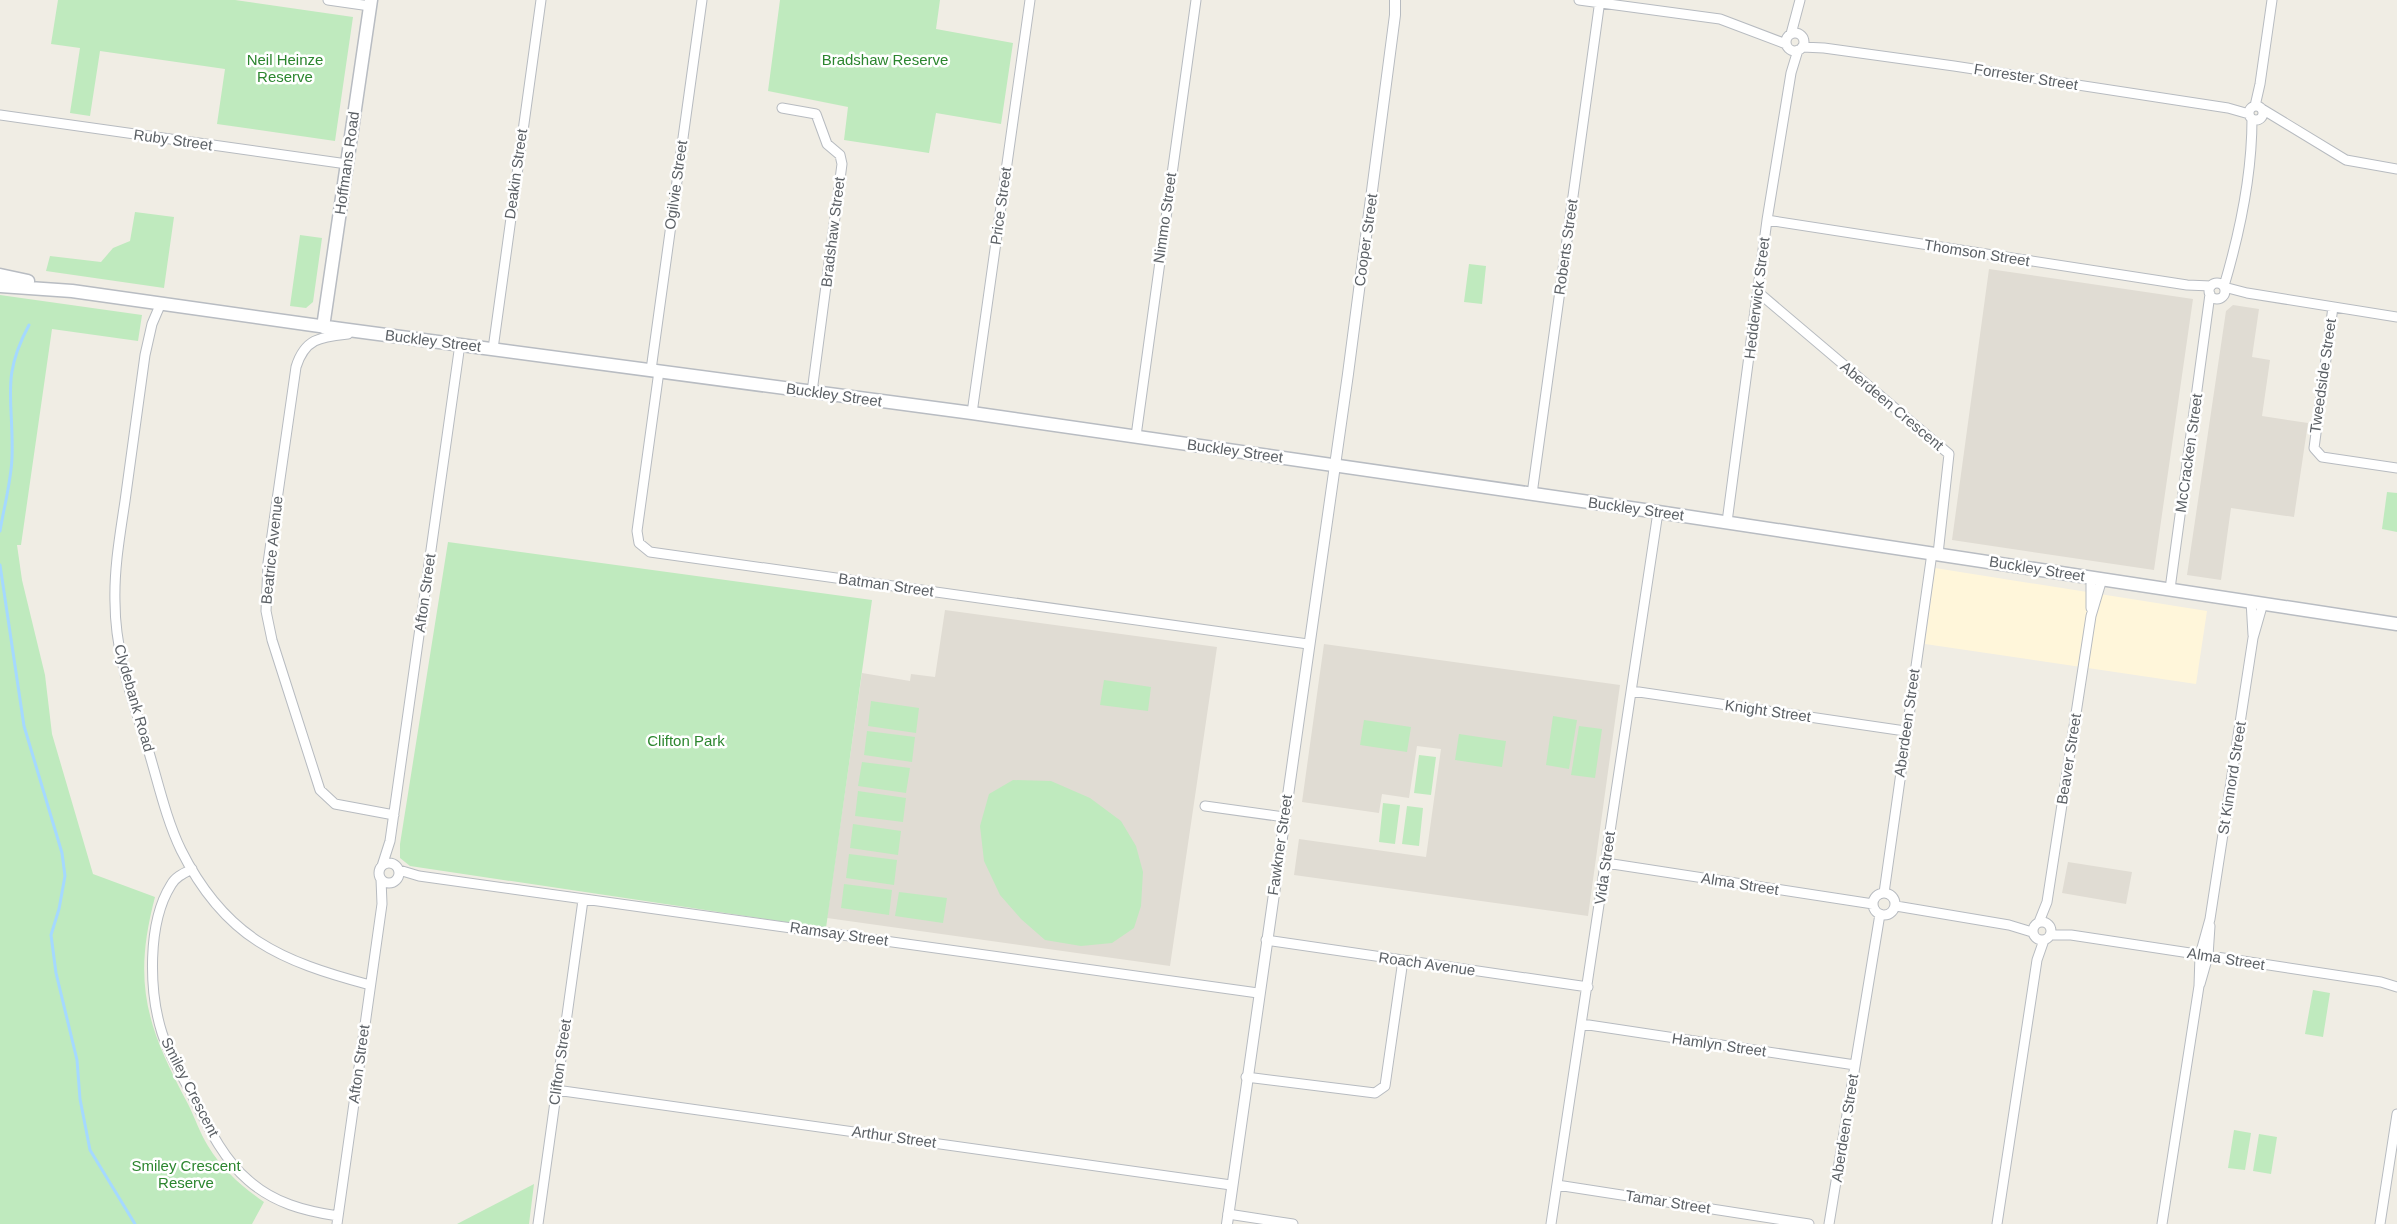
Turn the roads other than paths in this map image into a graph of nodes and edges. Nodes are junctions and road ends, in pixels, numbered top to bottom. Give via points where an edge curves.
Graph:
1 (328, 0) edge
2 (541, 0) edge
3 (702, 0) edge
4 (1030, 0) edge
5 (1196, 0) edge
6 (1395, 0) edge
7 (1400, 0) edge
8 (1579, 0) edge
9 (1800, 0) edge
10 (2272, 0) edge
11 (1600, 2) edge
12 (371, 3) edge
13 (1395, 14) junction
14 (1795, 42) junction
15 (782, 108) dead end
16 (2256, 113) junction
17 (0, 115) edge
18 (347, 164) junction
19 (2397, 169) edge
20 (1767, 220) junction
21 (0, 275) edge
22 (0, 286) edge
23 (2217, 290) junction
24 (72, 291) junction
25 (1758, 293) junction
26 (161, 303) junction
27 (2333, 307) junction
28 (2397, 317) edge
29 (323, 326) junction
30 (366, 332) junction
31 (460, 344) junction
32 (492, 349) junction
33 (655, 370) junction
34 (812, 392) junction
35 (972, 413) junction
36 (1136, 436) junction
37 (1333, 466) junction
38 (2397, 468) edge
39 (1532, 494) junction
40 (1658, 512) junction
41 (1727, 522) junction
42 (1935, 554) junction
43 (2096, 578) junction
44 (2170, 589) junction
45 (2257, 602) junction
46 (2397, 624) edge
47 (1308, 644) junction
48 (1632, 691) junction
49 (1905, 731) junction
50 (1205, 806) dead end
51 (394, 815) junction
52 (1284, 817) junction
53 (390, 842) junction
54 (1606, 863) junction
55 (382, 866) junction
56 (396, 867) junction
57 (192, 869) junction
58 (419, 876) junction
59 (381, 879) junction
60 (394, 882) junction
61 (1884, 893) junction
62 (583, 900) junction
63 (382, 904) junction
64 (1873, 904) junction
65 (1896, 906) junction
66 (1880, 914) junction
67 (2042, 931) junction
68 (1266, 940) junction
69 (2204, 956) junction
70 (1403, 960) junction
71 (2381, 982) junction
72 (2397, 982) edge
73 (370, 985) junction
74 (1588, 987) junction
75 (2397, 988) edge
76 (1258, 993) junction
77 (1582, 1024) junction
78 (1855, 1065) junction
79 (1246, 1077) junction
80 (556, 1090) junction
81 (2397, 1114) edge
82 (1232, 1185) junction
83 (1557, 1185) junction
84 (1227, 1219) edge
85 (337, 1220) edge
86 (538, 1224) edge
87 (1293, 1224) edge
88 (1551, 1224) edge
89 (1808, 1224) edge
90 (1829, 1224) edge
91 (1997, 1224) edge
92 (2162, 1224) edge
93 (2380, 1224) edge

1 - 12 street
2 - 32 street, Deakin Street
3 - 33 street, Ogilvie Street
4 - 35 street, Price Street
5 - 36 street, Nimmo Street
6 - 13 street, Cooper Street
7 - 13 street, Cooper Street
8 - 11 street, Forrester Street
9 - 14 street, Hedderwick Street
10 - 16 street, McCracken Street
11 - 14 street, Forrester Street via 1720,19
11 - 39 street, Roberts Street
12 - 18 main road, Hoffmans Road
13 - 37 street, Cooper Street
14 - 16 street, Forrester Street
14 - 20 street, Hedderwick Street
15 - 34 street, Bradshaw Street via 816,114 828,144 840,155 842,164
16 - 19 street, Forrester Street via 2280,121 2346,160
16 - 23 street, McCracken Street via 2241,222 2232,258
17 - 18 street, Ruby Street
18 - 29 main road, Hoffmans Road
20 - 23 street, Thomson Street
20 - 25 street, Hedderwick Street
21 - 24 main road, Buckley Street
22 - 24 main road, Buckley Street
23 - 27 street, Thomson Street
23 - 44 street, McCracken Street via 2208,316
24 - 26 main road, Buckley Street
25 - 41 street, Hedderwick Street
25 - 42 street, Aberdeen Crescent via 1950,454
26 - 29 main road, Buckley Street
26 - 57 street, Clydebank Road via 145,355 117,558 115,625 131,696 176,838
27 - 28 street, Thomson Street
27 - 38 street, Tweedside Street via 2314,448 2322,457
29 - 30 main road, Buckley Street
30 - 31 main road, Buckley Street
30 - 51 street, Beatrice Avenue via 316,340 303,350 296,367 268,563 266,600 268,625 320,790 331,802 345,807
31 - 32 main road, Buckley Street
31 - 51 street, Afton Street
32 - 33 main road, Buckley Street
33 - 34 main road, Buckley Street
33 - 47 street, Batman Street via 638,531 640,543 650,552
34 - 35 main road, Buckley Street
35 - 36 main road, Buckley Street
36 - 37 main road, Buckley Street
37 - 39 main road, Buckley Street
37 - 47 street, Fawkner Street
39 - 40 main road, Buckley Street
40 - 41 main road, Buckley Street
40 - 48 street, Vida Street
41 - 42 main road, Buckley Street
42 - 43 main road, Buckley Street
42 - 49 street, Aberdeen Street
43 - 44 main road, Buckley Street
43 - 67 street, Beaver Street
44 - 45 main road, Buckley Street
45 - 46 main road, Buckley Street
45 - 69 street, St Kinnord Street
47 - 52 street, Fawkner Street
48 - 49 street, Knight Street
48 - 54 street, Vida Street
49 - 61 street, Aberdeen Street
50 - 52 street
51 - 53 street, Afton Street
52 - 68 street, Fawkner Street
53 - 55 street, Afton Street
53 - 56 street, Afton Street
54 - 64 street, Alma Street
54 - 74 street, Vida Street
55 - 56 street via 387,863
55 - 59 street via 379,871
56 - 58 street, Ramsay Street
56 - 60 street
57 - 73 street, Clydebank Road via 218,906 262,944 316,970
57 - 85 street, Smiley Crescent via 170,885 154,941 154,988 162,1032 170,1052 221,1149 247,1180 292,1206
58 - 60 street, Ramsay Street
58 - 62 street, Ramsay Street
59 - 60 street via 386,883
59 - 63 street, Afton Street
60 - 63 street, Afton Street
61 - 64 street via 1876,897
61 - 65 street via 1893,897
62 - 76 street, Ramsay Street
62 - 80 street, Clifton Street
63 - 73 street, Afton Street
64 - 66 street
65 - 66 street via 1890,914
65 - 67 street, Alma Street
66 - 78 street, Aberdeen Street
67 - 69 street, Alma Street
67 - 91 street, Beaver Street
68 - 70 street, Roach Avenue
68 - 76 street, Fawkner Street
69 - 71 street, Alma Street
69 - 92 street, St Kinnord Street
70 - 74 street, Roach Avenue
70 - 79 street via 1385,1086 1375,1093
71 - 72 street, Alma Street
71 - 75 street, Alma Street
73 - 85 street, Afton Street
74 - 77 street, Vida Street
76 - 79 street, Fawkner Street
77 - 78 street, Hamlyn Street
77 - 83 street, Vida Street
78 - 90 street, Aberdeen Street
79 - 82 street, Fawkner Street
80 - 82 street, Arthur Street
80 - 86 street, Clifton Street
81 - 93 street
82 - 84 street, Fawkner Street
83 - 88 street, Vida Street
83 - 89 street, Tamar Street
84 - 87 street

